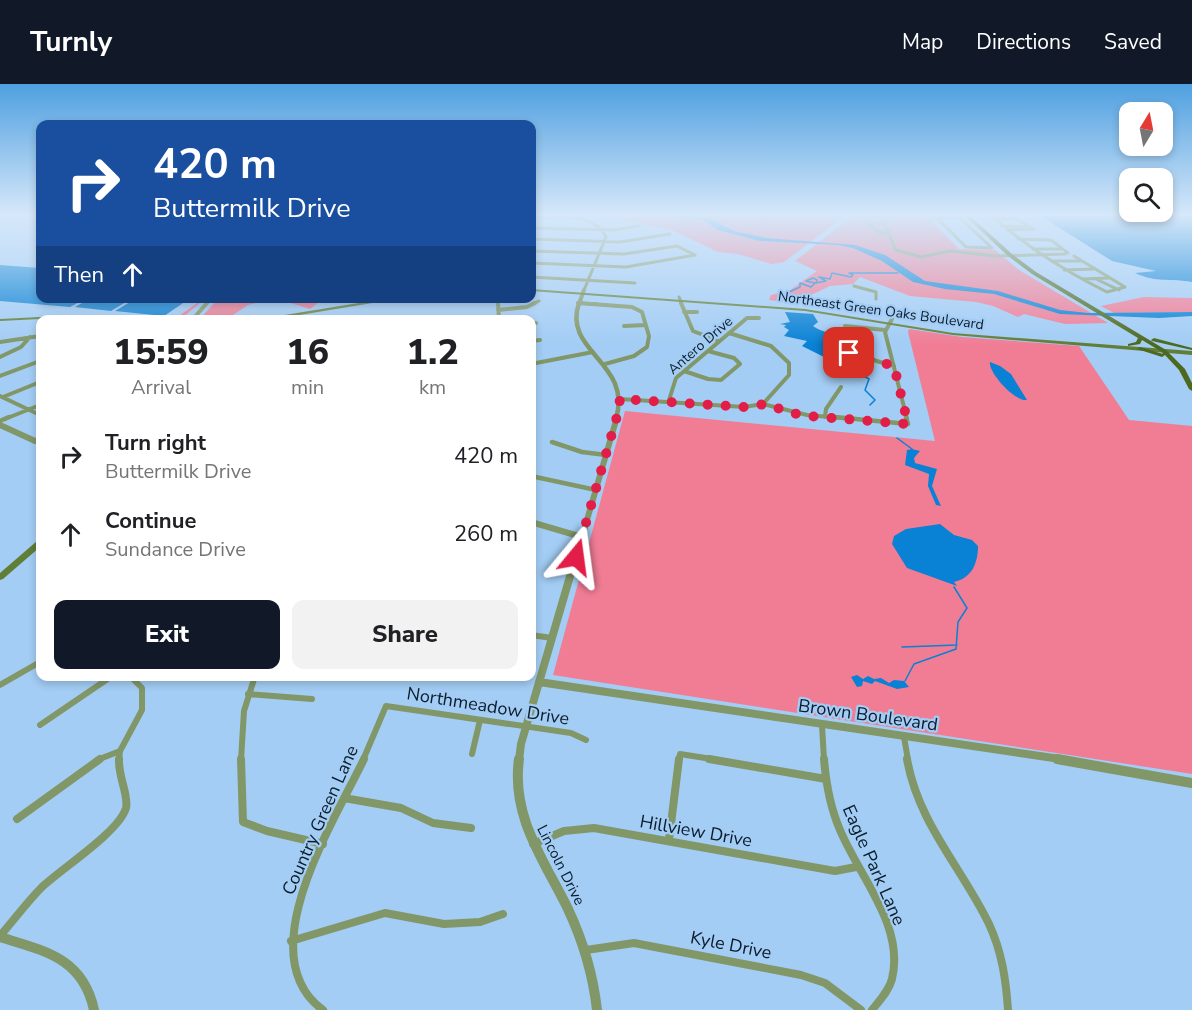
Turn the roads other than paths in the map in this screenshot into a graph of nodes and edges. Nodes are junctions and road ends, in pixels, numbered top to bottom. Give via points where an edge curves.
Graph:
1 (599, 258) edge
2 (679, 258) edge
3 (1012, 258) edge
4 (1022, 258) edge
5 (1045, 258) edge
6 (1078, 258) edge
7 (1049, 261) junction
8 (1082, 261) junction
9 (536, 263) edge
10 (596, 266) junction
11 (1094, 269) junction
12 (1062, 270) junction
13 (536, 277) edge
14 (1109, 278) junction
15 (1082, 279) junction
16 (1095, 279) junction
17 (589, 281) junction
18 (635, 283) dead end
19 (854, 286) dead end
20 (536, 288) edge
21 (1119, 290) junction
22 (583, 291) junction
23 (679, 299) junction
24 (876, 299) dead end
25 (540, 301) dead end
26 (207, 303) edge
27 (373, 303) edge
28 (384, 303) edge
29 (498, 303) edge
30 (535, 303) edge
31 (536, 303) edge
32 (578, 303) junction
33 (339, 309) junction
34 (498, 310) junction
35 (684, 312) junction
36 (697, 312) dead end
37 (197, 315) edge
38 (301, 315) edge
39 (498, 315) edge
40 (759, 318) dead end
41 (36, 319) edge
42 (36, 320) edge
43 (0, 321) edge
44 (890, 321) junction
45 (645, 325) junction
46 (624, 326) dead end
47 (845, 326) dead end
48 (885, 330) junction
49 (729, 333) junction
50 (36, 336) edge
51 (30, 337) junction
52 (1141, 337) junction
53 (536, 340) edge
54 (540, 340) dead end
55 (0, 342) edge
56 (719, 342) junction
57 (1078, 342) junction
58 (1155, 344) junction
59 (1130, 345) junction
60 (1140, 349) junction
61 (1164, 349) junction
62 (708, 351) junction
63 (1192, 351) edge
64 (593, 352) junction
65 (849, 353) dead end
66 (0, 357) edge
67 (36, 362) edge
68 (1176, 362) junction
69 (536, 363) edge
70 (605, 364) junction
71 (894, 366) junction
72 (684, 370) junction
73 (0, 376) edge
74 (36, 383) edge
75 (841, 387) dead end
76 (1192, 389) edge
77 (2, 396) edge
78 (620, 399) junction
79 (669, 400) junction
80 (763, 404) junction
81 (36, 407) edge
82 (30, 409) junction
83 (36, 413) edge
84 (825, 417) junction
85 (0, 423) edge
86 (35, 441) dead end
87 (552, 442) dead end
88 (606, 455) junction
89 (536, 477) edge
90 (596, 490) junction
91 (536, 523) edge
92 (582, 537) junction
93 (36, 546) edge
94 (0, 577) edge
95 (536, 636) edge
96 (552, 638) junction
97 (36, 664) edge
98 (105, 681) edge
99 (135, 681) edge
100 (253, 681) edge
101 (539, 682) junction
102 (0, 685) edge
103 (249, 694) junction
104 (312, 699) dead end
105 (386, 706) joint
106 (480, 720) junction
107 (40, 725) dead end
108 (822, 725) junction
109 (526, 726) junction
110 (904, 737) junction
111 (586, 740) dead end
112 (120, 751) junction
113 (472, 754) dead end
114 (826, 779) junction
115 (1192, 783) edge
116 (344, 798) junction
117 (17, 819) dead end
118 (471, 828) dead end
119 (669, 840) junction
120 (323, 844) junction
121 (531, 844) junction
122 (856, 867) junction
123 (503, 914) dead end
124 (0, 936) edge
125 (291, 941) junction
126 (586, 950) junction
127 (94, 1010) edge
128 (323, 1010) edge
129 (597, 1010) edge
130 (861, 1010) edge
131 (872, 1010) edge
132 (1008, 1010) edge

1 - 10 street
2 - 10 street via 636,267
3 - 52 main road
4 - 58 main road
5 - 7 street
6 - 8 street
7 - 8 street
7 - 12 street
8 - 11 street
9 - 10 street
10 - 17 street
11 - 12 street
11 - 14 street
12 - 15 street
13 - 17 street
14 - 16 street
14 - 21 street via 1124,285
15 - 16 street
15 - 21 street via 1107,292
16 - 21 street
17 - 18 street
17 - 22 street
19 - 24 street via 876,292
20 - 22 main road, Northeast Green Oaks Boulevard
22 - 23 main road, Northeast Green Oaks Boulevard
22 - 32 street
23 - 35 street
23 - 44 main road, Northeast Green Oaks Boulevard via 806,306
25 - 31 street
26 - 37 street
27 - 33 main road
28 - 33 main road
29 - 34 street
30 - 34 street
32 - 45 street via 635,308 642,312
32 - 64 street via 574,315 577,329
33 - 38 main road
34 - 39 street
35 - 36 street
35 - 56 street via 693,331
40 - 49 street, Antero Drive via 747,318
41 - 43 main road
42 - 43 main road
44 - 48 street
44 - 57 main road, Northeast Green Oaks Boulevard via 953,334
45 - 46 street
45 - 70 street via 649,341 642,351
47 - 48 street
48 - 71 street
49 - 56 street, Antero Drive
49 - 80 street via 771,346 789,363 789,375
50 - 51 street
51 - 55 street
51 - 66 street via 21,347
52 - 58 main road
52 - 59 main road via 1138,343
53 - 54 street
56 - 62 street, Antero Drive
57 - 59 main road, Northeast Green Oaks Boulevard
57 - 60 main road, Northeast Green Oaks Boulevard
58 - 59 main road, Northeast Green Oaks Boulevard
58 - 61 main road
58 - 63 main road
60 - 61 main road, Northeast Green Oaks Boulevard
60 - 68 main road
61 - 63 main road, Northeast Green Oaks Boulevard
61 - 68 main road
62 - 72 street, Antero Drive
62 - 72 street via 734,358 740,364 721,380 708,380
63 - 68 main road
64 - 69 street
64 - 70 street
65 - 71 street
67 - 73 street
68 - 76 main road
70 - 78 street
71 - 84 street via 909,424
72 - 79 street, Antero Drive via 672,382
74 - 77 street
75 - 84 street
77 - 82 street
78 - 79 street
78 - 88 street, Lincoln Drive
79 - 80 street via 744,407
80 - 84 street
81 - 82 street
82 - 83 street
82 - 85 street
85 - 86 street
87 - 88 street
88 - 90 street, Lincoln Drive
89 - 90 street
90 - 92 street, Lincoln Drive
91 - 92 street
92 - 96 street, Lincoln Drive
93 - 94 main road
95 - 96 street
96 - 101 street, Lincoln Drive
97 - 102 street
98 - 107 street
99 - 112 street via 142,688 142,711
100 - 103 street
101 - 108 street, Brown Boulevard
101 - 109 street, Lincoln Drive
103 - 104 street
103 - 120 street via 241,735 243,822
105 - 106 street, Northmeadow Drive
105 - 116 street, Country Green Lane
106 - 109 street, Northmeadow Drive
106 - 113 street
108 - 110 street, Brown Boulevard
108 - 114 street, Eagle Park Lane
109 - 111 street, Northmeadow Drive via 571,733
109 - 121 street, Lincoln Drive via 517,764 517,786 520,812
110 - 115 street, Brown Boulevard
110 - 132 street via 910,781 925,816 975,898 1003,964
112 - 117 street via 93,762
112 - 124 street via 118,773 127,800 125,811 108,832 42,887
114 - 119 street via 680,754
114 - 122 street, Eagle Park Lane via 833,813
116 - 118 street via 401,808 433,823
116 - 120 street, Country Green Lane
119 - 121 street, Hillview Drive via 594,828 564,831
119 - 122 street, Hillview Drive via 835,871
120 - 125 street, Country Green Lane via 295,914
121 - 126 street, Lincoln Drive
122 - 131 street, Eagle Park Lane via 883,918 892,945 892,982
123 - 125 street via 480,922 444,924 385,913
124 - 127 street via 50,953 75,968 88,984
125 - 128 street, Country Green Lane via 298,982
126 - 129 street, Lincoln Drive
126 - 130 street, Kyle Drive via 634,943 801,975 825,983

